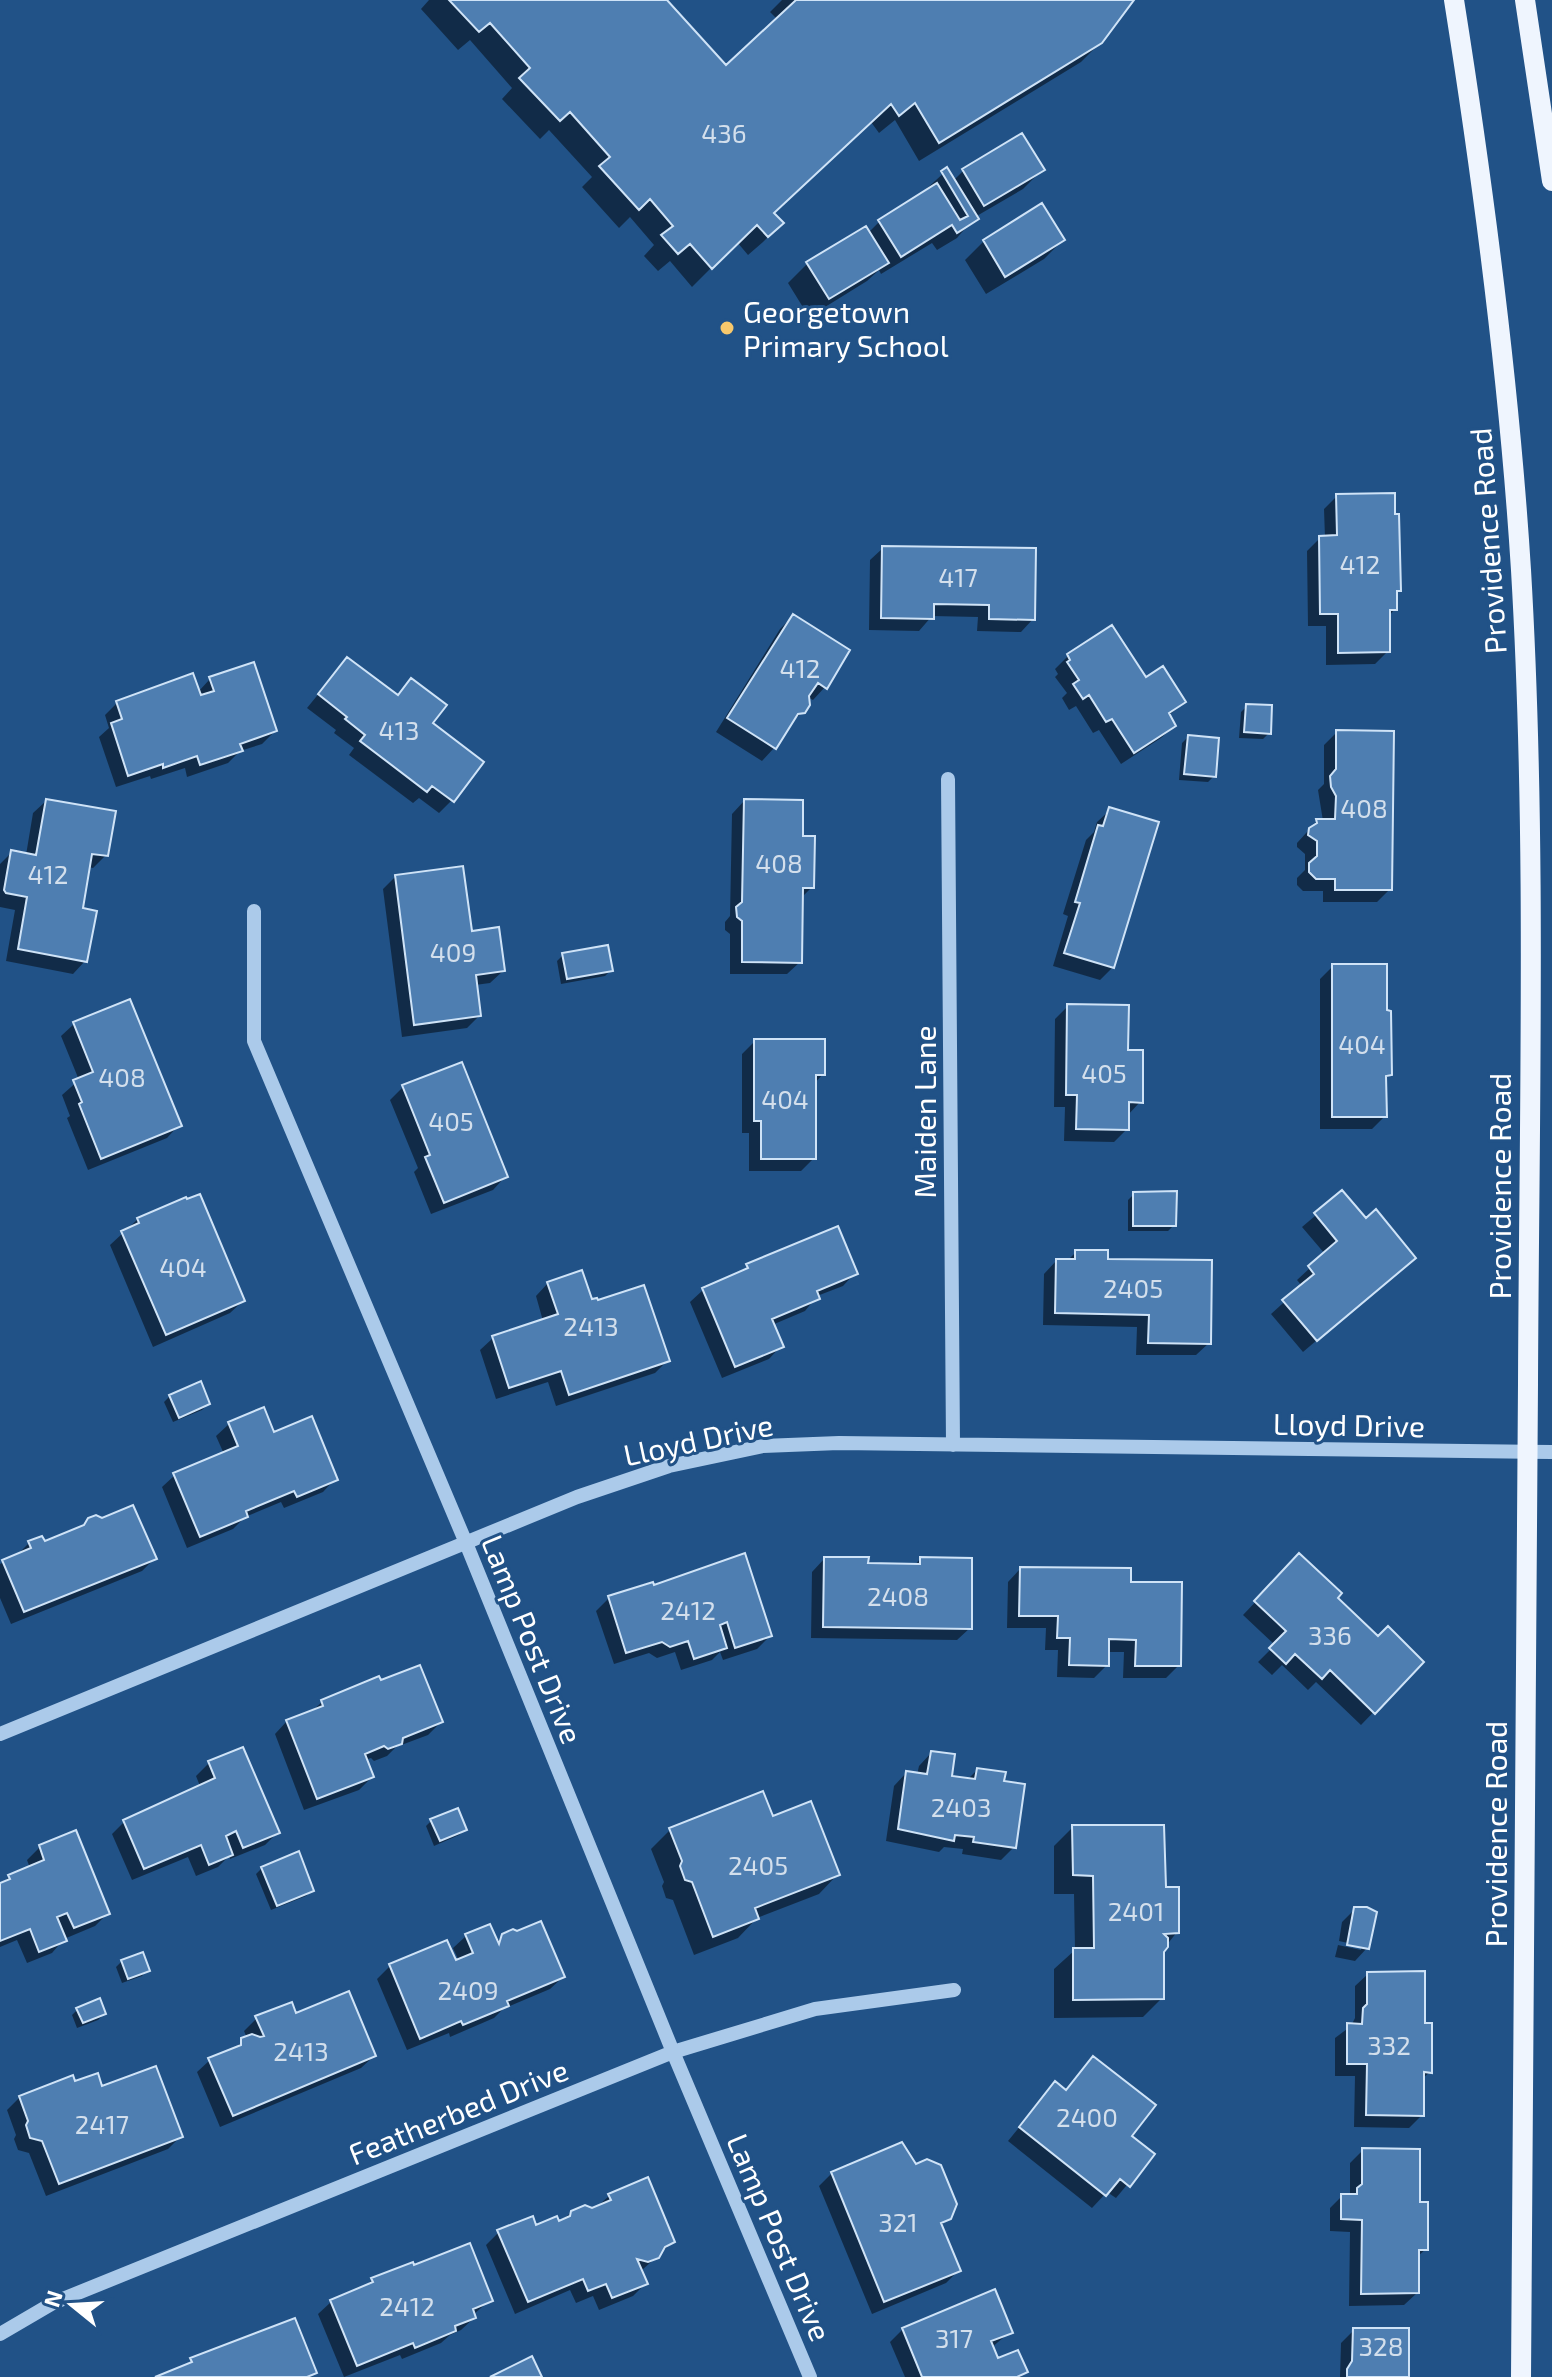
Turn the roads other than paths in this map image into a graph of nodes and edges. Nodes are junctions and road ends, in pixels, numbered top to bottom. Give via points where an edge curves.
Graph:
1 (1454, 0) edge
2 (1525, 0) edge
3 (1552, 181) edge
4 (948, 779) dead end
5 (254, 911) dead end
6 (953, 1445) junction
7 (1527, 1452) junction
8 (1552, 1452) edge
9 (466, 1543) junction
10 (0, 1734) edge
11 (954, 1990) dead end
12 (673, 2052) junction
13 (0, 2334) edge
14 (810, 2377) edge
15 (1521, 2377) edge

1 - 7 main road, Providence Road via 1494,280 1521,568 1530,855
2 - 3 main road
4 - 6 street, Maiden Lane
5 - 9 street, Lamp Post Drive via 254,1041
6 - 7 street, Lloyd Drive
6 - 9 street, Lloyd Drive via 763,1446 669,1466
7 - 8 street, Lloyd Drive
7 - 15 main road, Providence Road
9 - 10 street, Lloyd Drive
9 - 12 street, Lamp Post Drive
11 - 12 street, Featherbed Drive via 815,2009
12 - 13 street, Featherbed Drive via 53,2303
12 - 14 street, Lamp Post Drive

